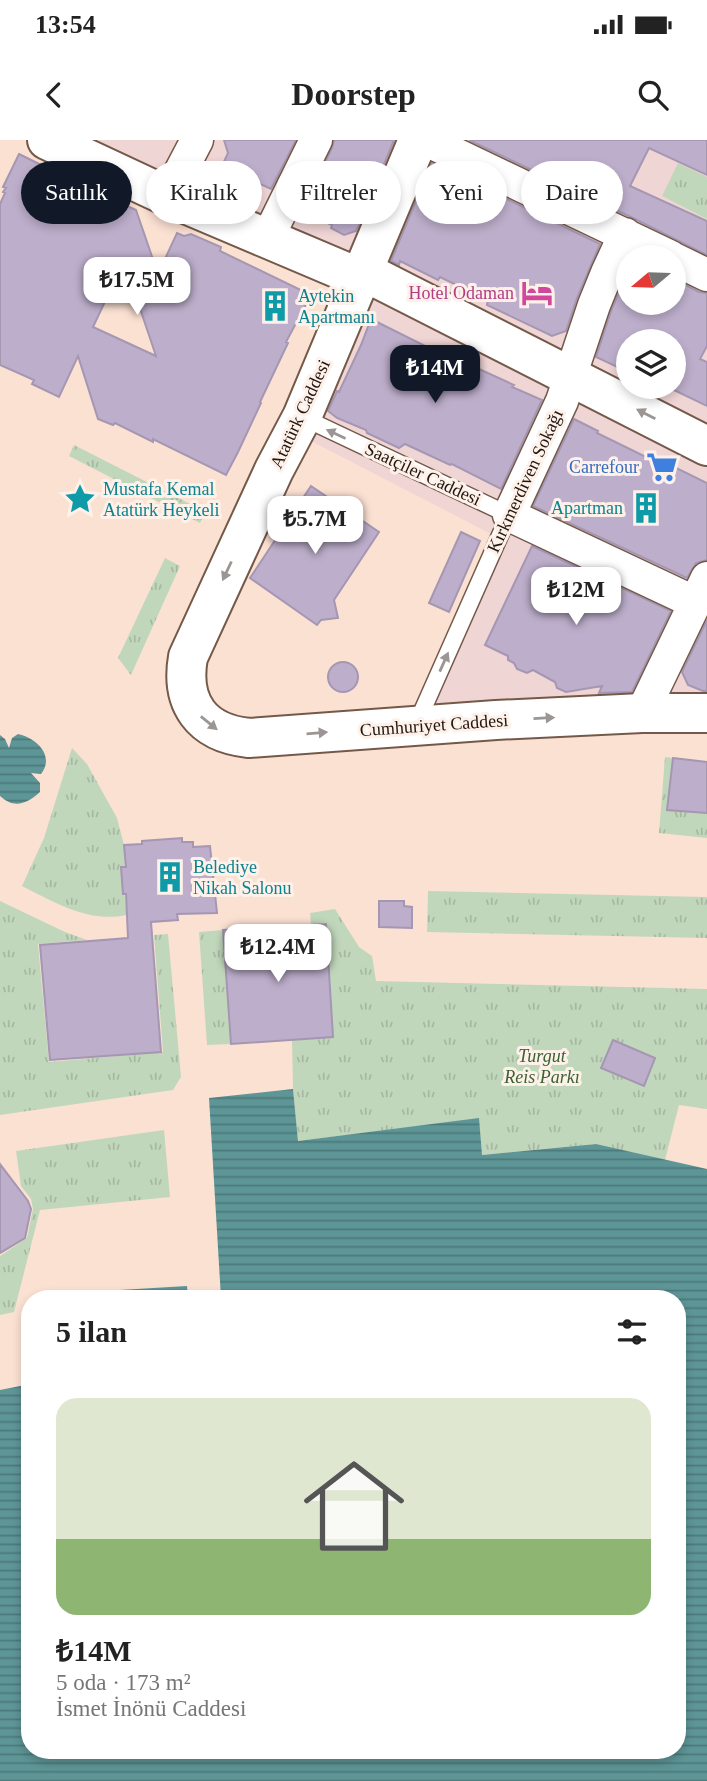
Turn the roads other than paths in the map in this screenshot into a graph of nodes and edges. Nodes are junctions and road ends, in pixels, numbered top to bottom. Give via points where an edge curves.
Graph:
1 (47, 140) edge
2 (87, 140) edge
3 (197, 140) edge
4 (316, 140) edge
5 (418, 140) edge
6 (426, 140) edge
7 (186, 161) edge
8 (146, 167) edge
9 (262, 224) edge
10 (272, 229) junction
11 (625, 234) junction
12 (647, 245) edge
13 (686, 265) edge
14 (363, 271) junction
15 (707, 275) edge
16 (347, 308) junction
17 (571, 376) junction
18 (302, 417) junction
19 (707, 446) edge
20 (509, 515) junction
21 (702, 591) edge
22 (186, 687) joint
23 (642, 713) junction
24 (707, 713) edge
25 (416, 725) junction

1 - 16 main road via 346,272 354,283
2 - 8 main road
3 - 7 street
4 - 10 street
5 - 14 main road, Atatürk Caddesi
6 - 11 street
9 - 10 main road
10 - 14 main road
11 - 12 street
11 - 17 street, Kırkmerdiven Sokağı via 594,305
13 - 15 street
14 - 16 main road, Atatürk Caddesi
14 - 17 main road
16 - 18 main road, Atatürk Caddesi
19 -> 17 main road
17 - 20 street, Kırkmerdiven Sokağı
20 -> 18 lane, Saatçiler Caddesi
18 -> 22 main road, Atatürk Caddesi via 188,657
20 - 21 street, Saatçiler Caddesi
25 -> 20 lane, Kırkmerdiven Sokağı
21 - 23 street
22 -> 25 main road, Cumhuriyet Caddesi via 199,715 234,736
23 - 24 main road, Cumhuriyet Caddesi
25 -> 23 main road, Cumhuriyet Caddesi

